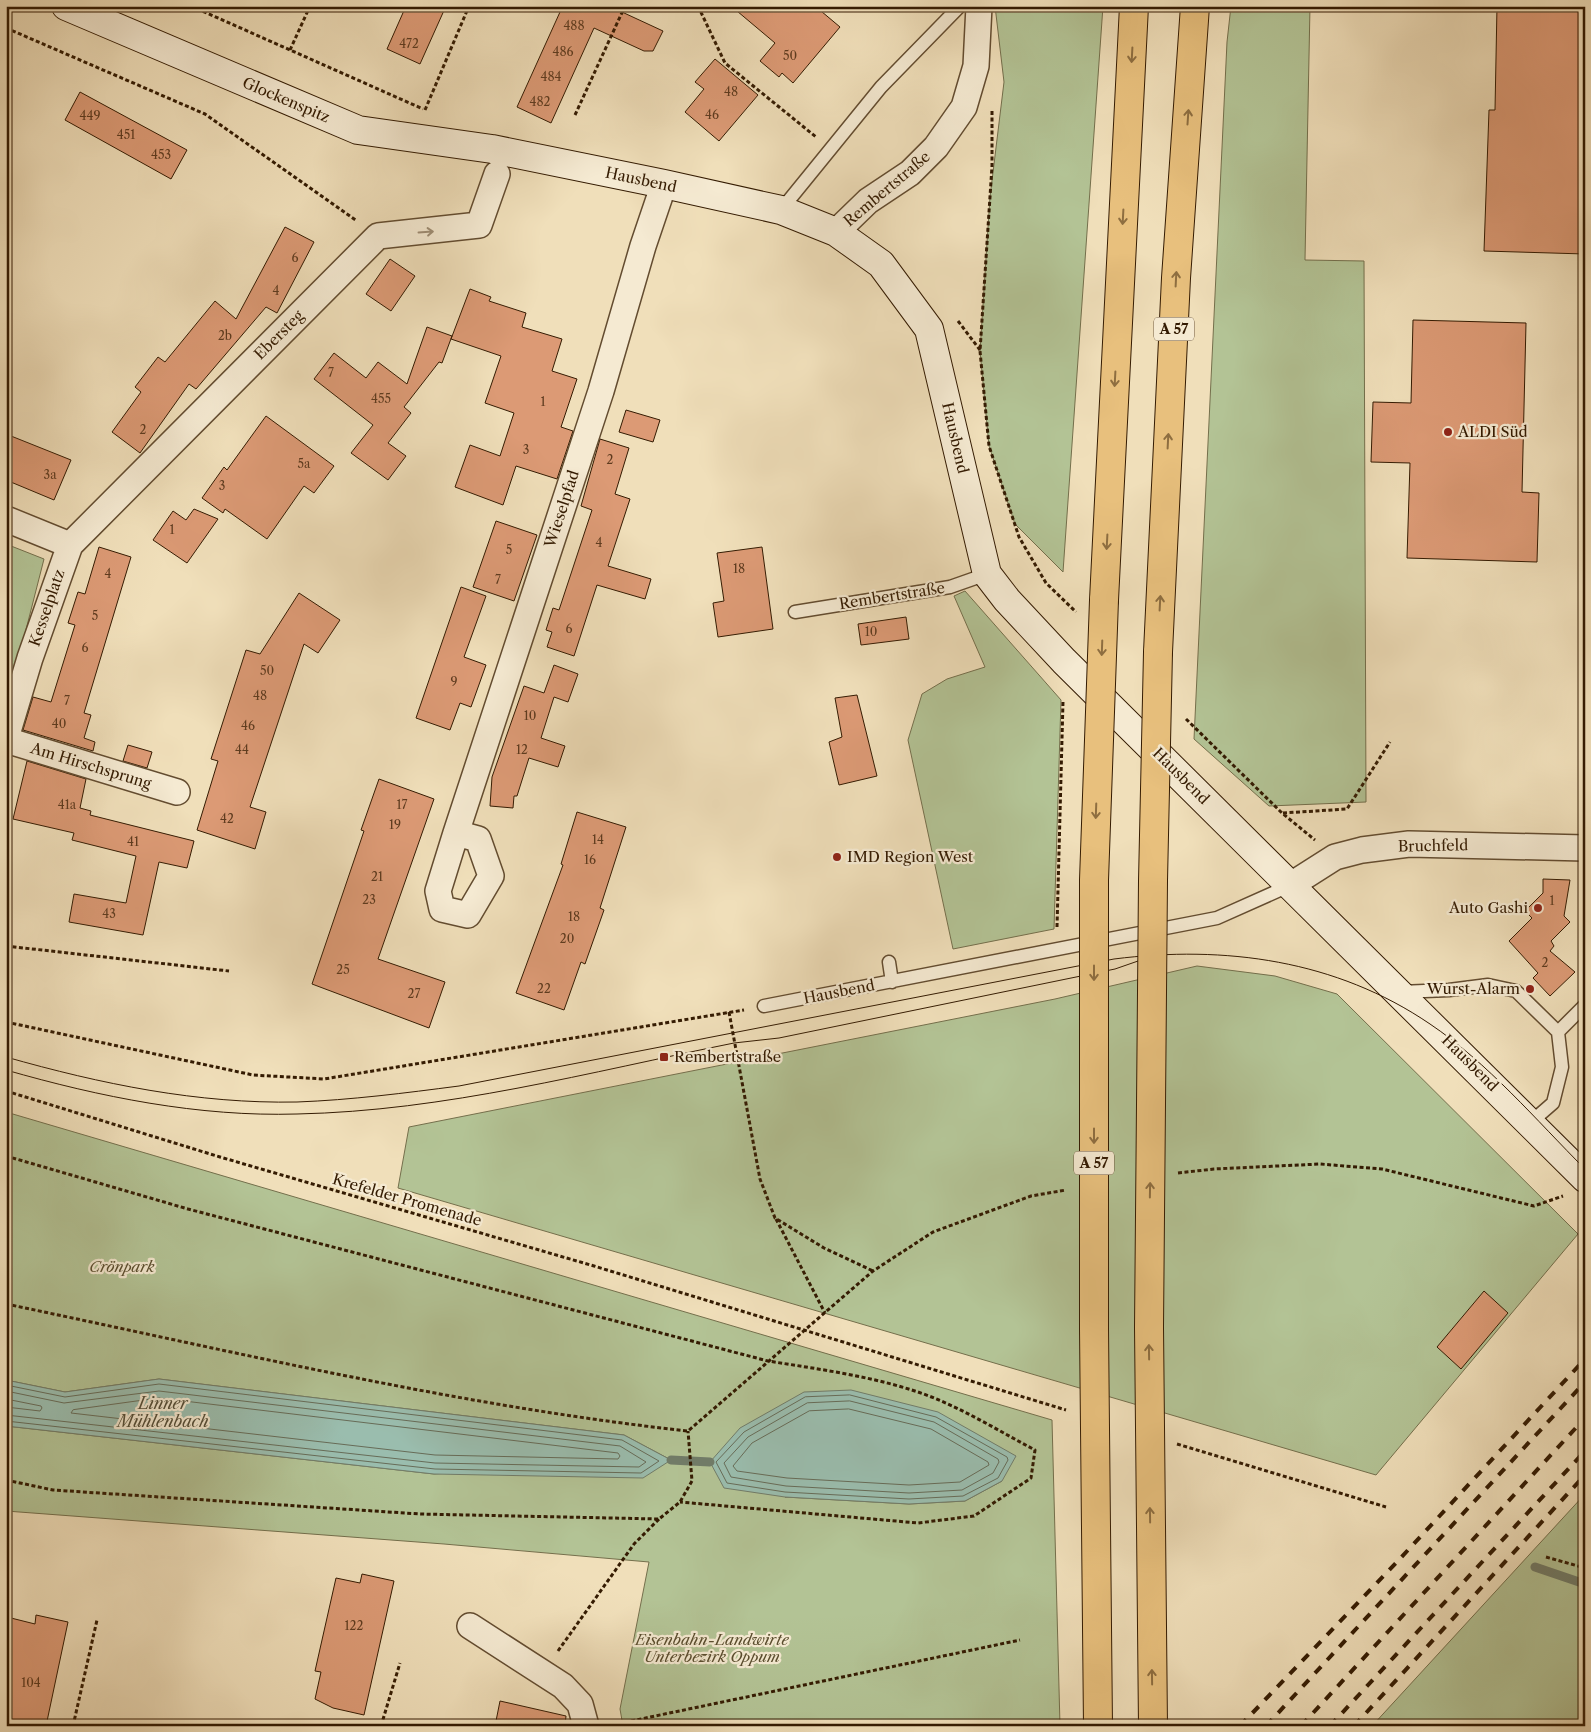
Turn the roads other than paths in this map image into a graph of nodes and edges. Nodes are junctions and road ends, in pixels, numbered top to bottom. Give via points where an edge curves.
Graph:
1 (66, 6) edge
2 (960, 6) edge
3 (979, 6) edge
4 (1134, 6) edge
5 (1196, 6) edge
6 (518, 154) joint
7 (497, 174) dead end
8 (664, 184) junction
9 (781, 210) junction
10 (836, 232) junction
11 (6, 519) edge
12 (70, 545) junction
13 (987, 574) junction
14 (795, 612) dead end
15 (6, 739) edge
16 (177, 792) dead end
17 (456, 833) dead end
18 (1585, 848) edge
19 (1291, 885) junction
20 (888, 962) dead end
21 (892, 982) junction
22 (1400, 992) junction
23 (1585, 1005) edge
24 (764, 1006) dead end
25 (1558, 1032) junction
26 (1530, 1122) junction
27 (1577, 1186) edge
28 (470, 1626) dead end
29 (586, 1726) edge
30 (1098, 1726) edge
31 (1153, 1726) edge

1 - 6 main road, Glockenspitz via 358,130
2 - 9 lane via 880,87
3 - 10 street, Rembertstraße via 976,66 964,108 936,147 910,173 868,201
4 -> 30 highway, A 57, bridge via 1104,600 1094,880
31 -> 5 highway, A 57, bridge via 1149,1317 1158,652 1176,278
6 - 8 main road, Hausbend
12 -> 7 street, Ebersteg via 378,236 479,225
8 - 9 main road, Hausbend
8 - 17 street, Wieselpfad via 642,246 601,390
9 - 10 main road, Hausbend
10 - 13 main road, Hausbend via 881,264 929,329
11 - 12 street
12 - 15 street, Kesselplatz via 30,658
13 - 14 lane, Rembertstraße via 950,587
13 - 19 main road, Hausbend via 1064,661
15 - 16 street, Am Hirschsprung
18 - 19 street, Bruchfeld via 1399,846 1335,857
19 - 21 lane, Hausbend via 1217,918
19 - 22 main road, Hausbend
20 - 21 lane
21 - 24 lane, Hausbend
22 - 25 lane via 1488,984 1516,991
22 - 26 main road, Hausbend
23 - 25 lane
25 - 26 lane via 1562,1067 1553,1102
26 - 27 main road, Hausbend
28 - 29 street via 562,1686 580,1704

